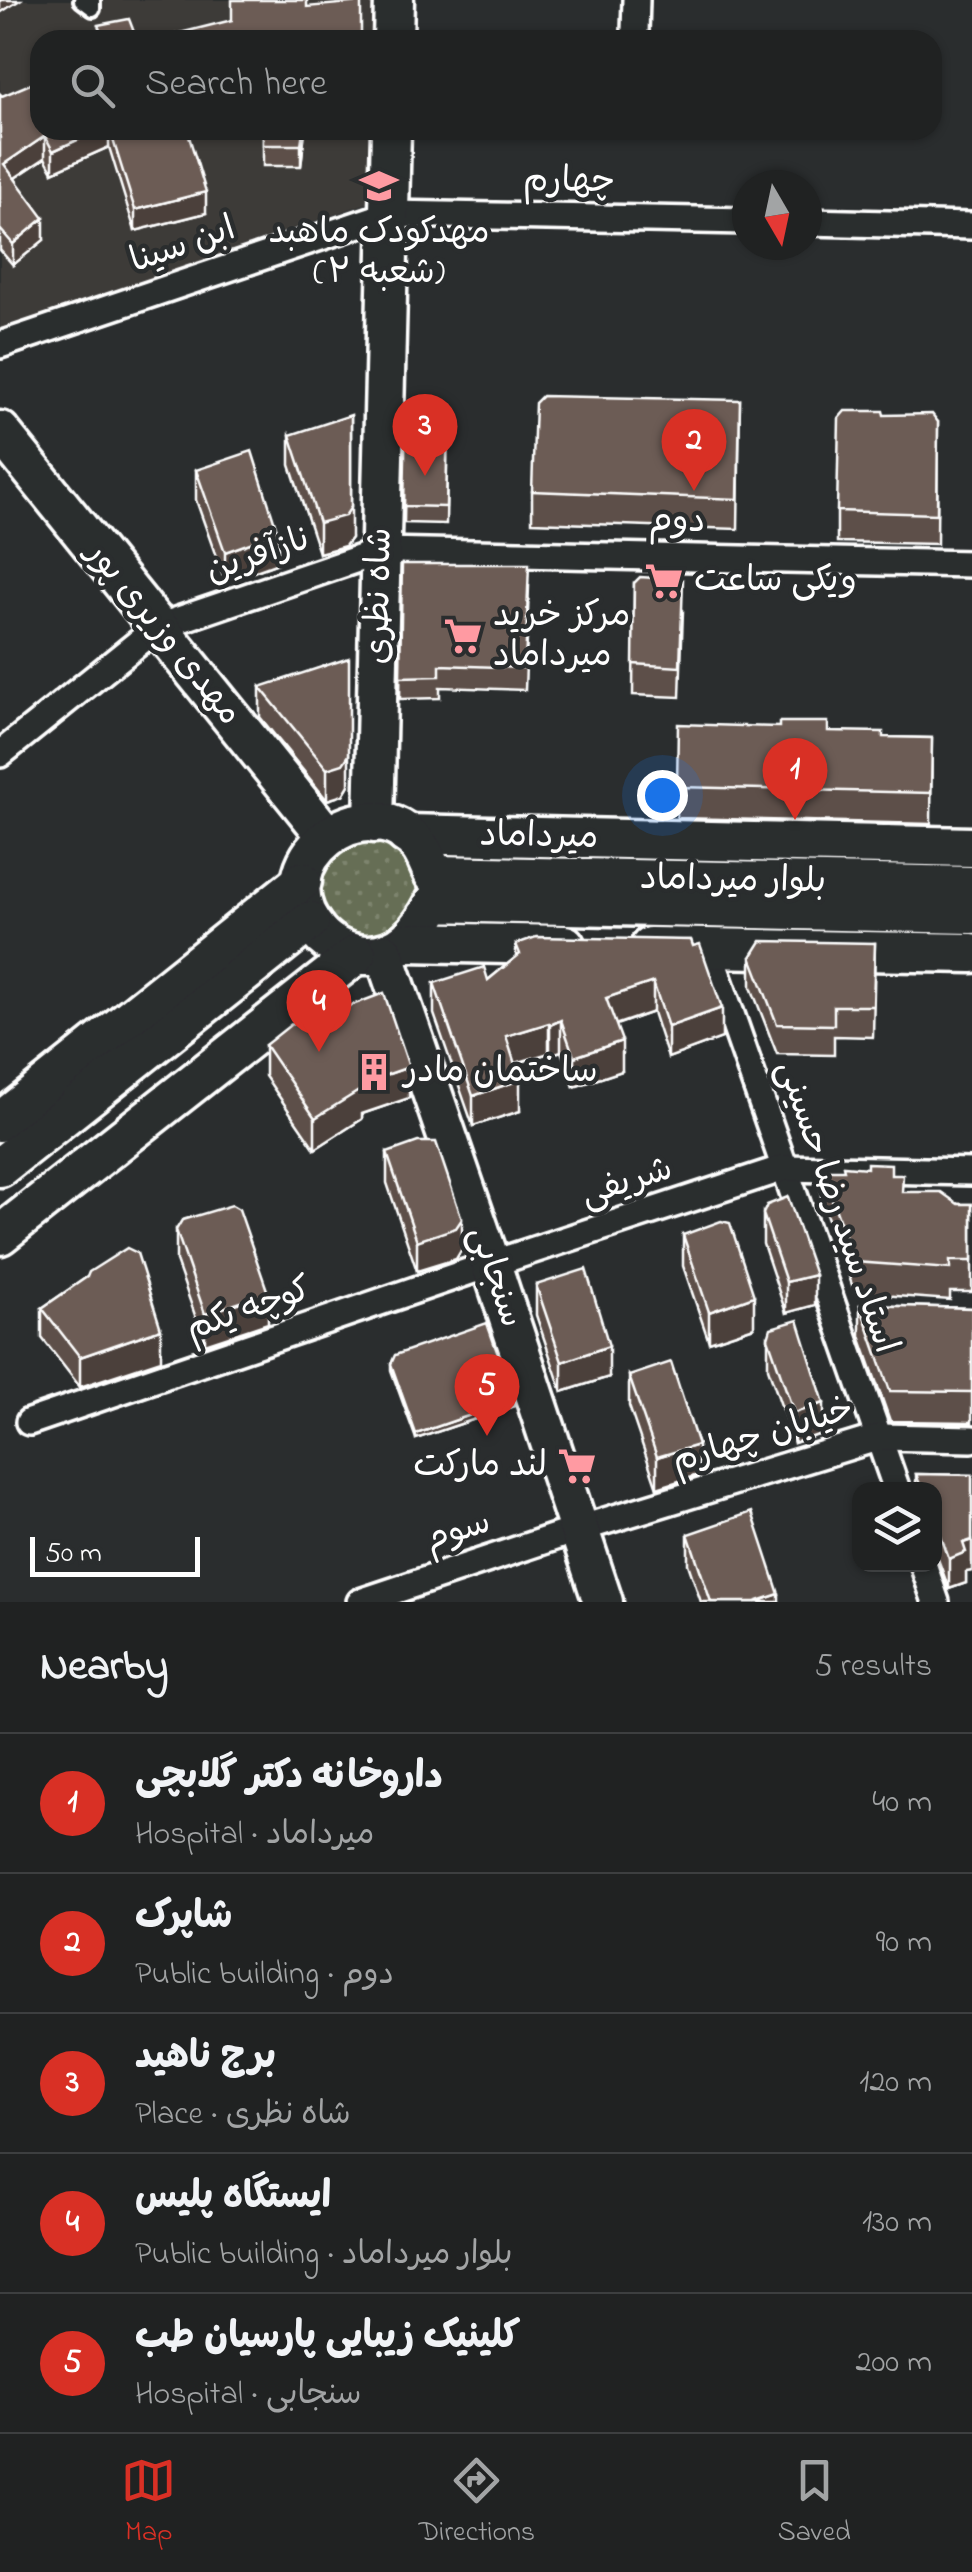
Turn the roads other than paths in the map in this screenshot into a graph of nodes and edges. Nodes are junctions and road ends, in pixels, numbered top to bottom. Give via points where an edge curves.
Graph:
1 (81, 0) edge
2 (93, 0) edge
3 (394, 0) edge
4 (636, 0) edge
5 (394, 30) edge
6 (635, 30) edge
7 (391, 140) edge
8 (389, 214) junction
9 (732, 221) edge
10 (822, 222) edge
11 (972, 226) edge
12 (0, 346) edge
13 (0, 432) edge
14 (381, 551) junction
15 (972, 564) edge
16 (158, 627) junction
17 (0, 754) edge
18 (390, 829) junction
19 (327, 836) junction
20 (972, 847) edge
21 (302, 881) junction
22 (972, 886) edge
23 (435, 888) junction
24 (972, 914) edge
25 (310, 921) junction
26 (708, 948) junction
27 (383, 949) junction
28 (972, 953) edge
29 (184, 1022) junction
30 (224, 1059) junction
31 (0, 1122) edge
32 (0, 1167) edge
33 (784, 1168) junction
34 (972, 1172) edge
35 (0, 1235) edge
36 (491, 1264) junction
37 (29, 1422) dead end
38 (880, 1438) junction
39 (972, 1439) edge
40 (895, 1482) edge
41 (578, 1529) junction
42 (926, 1572) edge
43 (360, 1602) edge
44 (603, 1602) edge
45 (936, 1602) edge

1 - 2 lane via 93,10
3 - 5 main road
4 - 6 street
7 - 8 main road, شاه نظری
8 - 9 street, چهارم
8 - 12 street, ابن سینا
8 - 14 main road, شاه نظری
10 - 11 street
13 - 16 main road, مهدی وزیری پور
14 - 15 street, دوم
14 - 16 street, نازآفرین
14 - 18 main road, شاه نظری
16 - 17 street, نازآفرین
16 - 19 main road, مهدی وزیری پور
18 - 19 main road via 357,823
18 - 20 main road, میرداماد
18 - 23 main road via 420,848
19 - 21 main road
21 - 25 main road
21 - 31 main road
22 - 23 main road, بلوار میرداماد
23 - 24 main road, بلوار میرداماد
23 - 27 main road via 424,924
25 - 27 main road via 334,946
25 - 29 main road
26 - 27 main road
26 - 28 main road
26 - 33 street, استاد سید رضا حسینی
27 - 30 main road
27 - 36 main road, سنجابی
29 - 30 main road via 228,1006 237,1009 242,1019
29 - 32 main road
30 - 35 main road
33 - 34 street
33 - 36 street, شریفی
33 - 38 street, استاد سید رضا حسینی
36 - 37 street, کوچه یکم
36 - 41 main road, سنجابی
38 - 39 street, خیابان چهارم
38 - 40 street, استاد سید رضا حسینی
38 - 41 street, خیابان چهارم
41 - 43 street, سوم
41 - 44 main road, سنجابی
42 - 45 street

